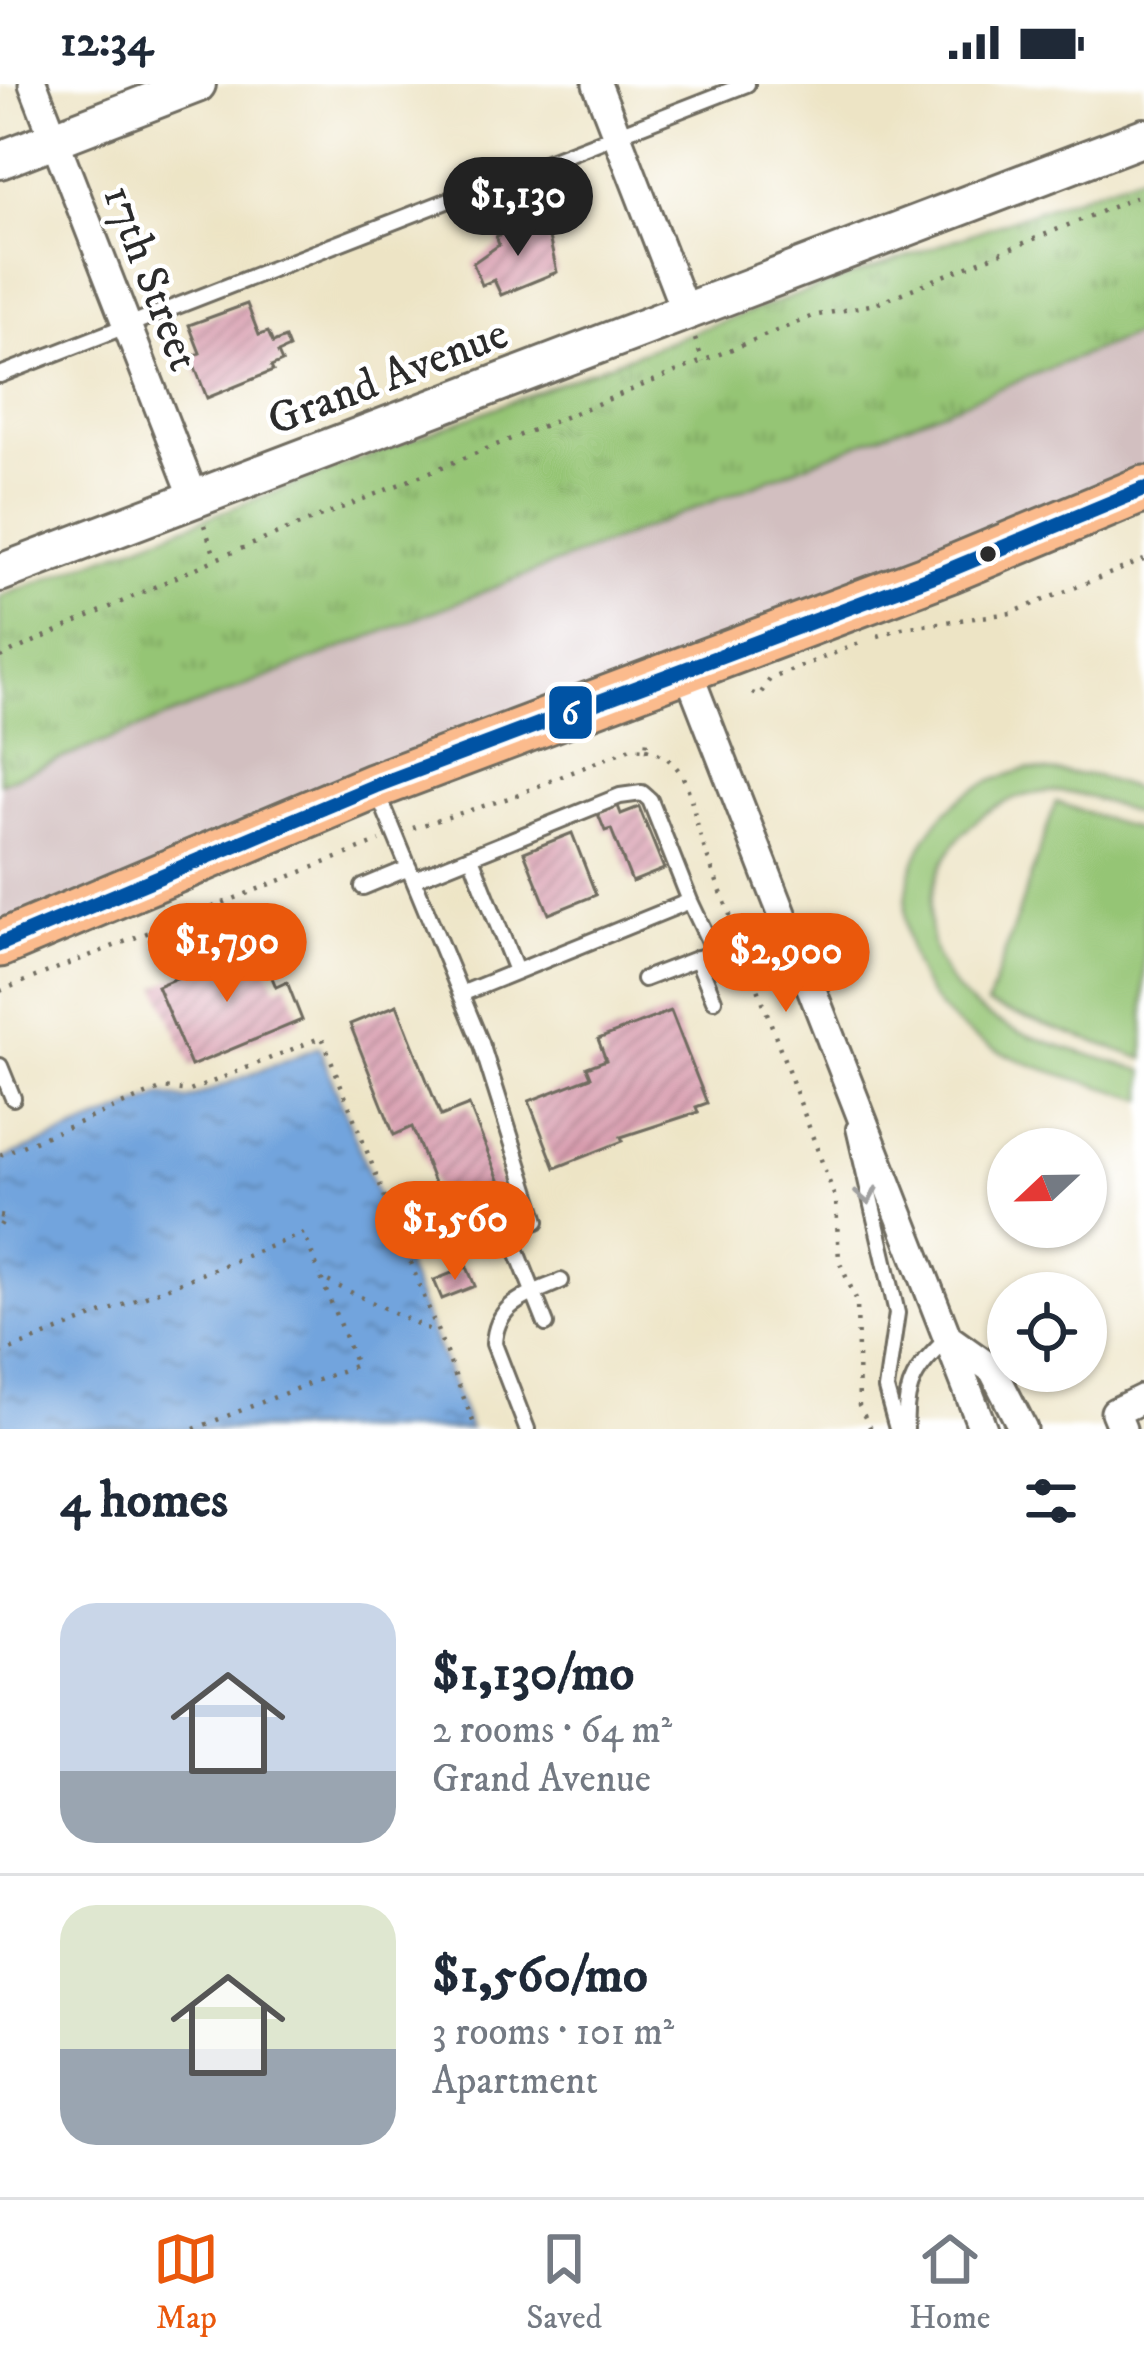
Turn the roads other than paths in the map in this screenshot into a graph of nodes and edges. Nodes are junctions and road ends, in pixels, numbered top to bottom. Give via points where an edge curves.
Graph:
1 (34, 84) edge
2 (197, 84) edge
3 (598, 84) edge
4 (746, 84) edge
5 (617, 134) junction
6 (1144, 136) edge
7 (54, 139) junction
8 (0, 160) edge
9 (685, 311) junction
10 (128, 326) junction
11 (0, 375) edge
12 (1144, 489) edge
13 (195, 500) junction
14 (0, 573) edge
15 (686, 668) junction
16 (375, 786) junction
17 (471, 857) junction
18 (412, 874) junction
19 (363, 887) dead end
20 (690, 901) junction
21 (785, 925) junction
22 (0, 944) edge
23 (714, 952) junction
24 (697, 958) junction
25 (516, 971) junction
26 (644, 979) dead end
27 (461, 994) junction
28 (714, 1000) dead end
29 (0, 1066) edge
30 (846, 1082) junction
31 (13, 1098) dead end
32 (561, 1281) dead end
33 (534, 1293) junction
34 (546, 1324) dead end
35 (948, 1337) junction
36 (1144, 1398) edge
37 (527, 1429) edge
38 (902, 1429) edge
39 (983, 1429) edge
40 (1023, 1429) edge
41 (1122, 1429) edge

1 - 7 street, 17th Street
2 - 7 street
3 - 5 street
4 - 5 lane
5 - 9 street
5 - 10 lane
6 - 9 street, Grand Avenue
7 - 8 street
7 - 10 street, 17th Street
9 - 13 street, Grand Avenue
10 - 11 lane
10 - 13 street, 17th Street
12 - 15 main road
13 - 14 street, Grand Avenue
15 - 16 main road
15 - 21 street
16 - 18 lane
16 - 22 main road
17 - 18 lane
17 - 20 lane via 642,793
17 - 25 lane
18 - 19 lane
18 - 27 lane
20 - 23 lane
20 - 25 lane
21 - 23 lane
21 - 30 street
23 - 24 lane
24 - 26 lane
24 - 28 lane
25 - 27 lane
27 - 33 lane via 537,1221 509,1231
29 - 31 lane
30 - 35 street
30 -> 38 lane via 897,1313 886,1389
32 - 33 lane
33 - 34 lane
33 - 37 lane via 497,1321 494,1344
35 - 38 lane via 914,1370
35 - 39 street
35 - 40 street via 993,1370
36 - 41 street via 1115,1412

